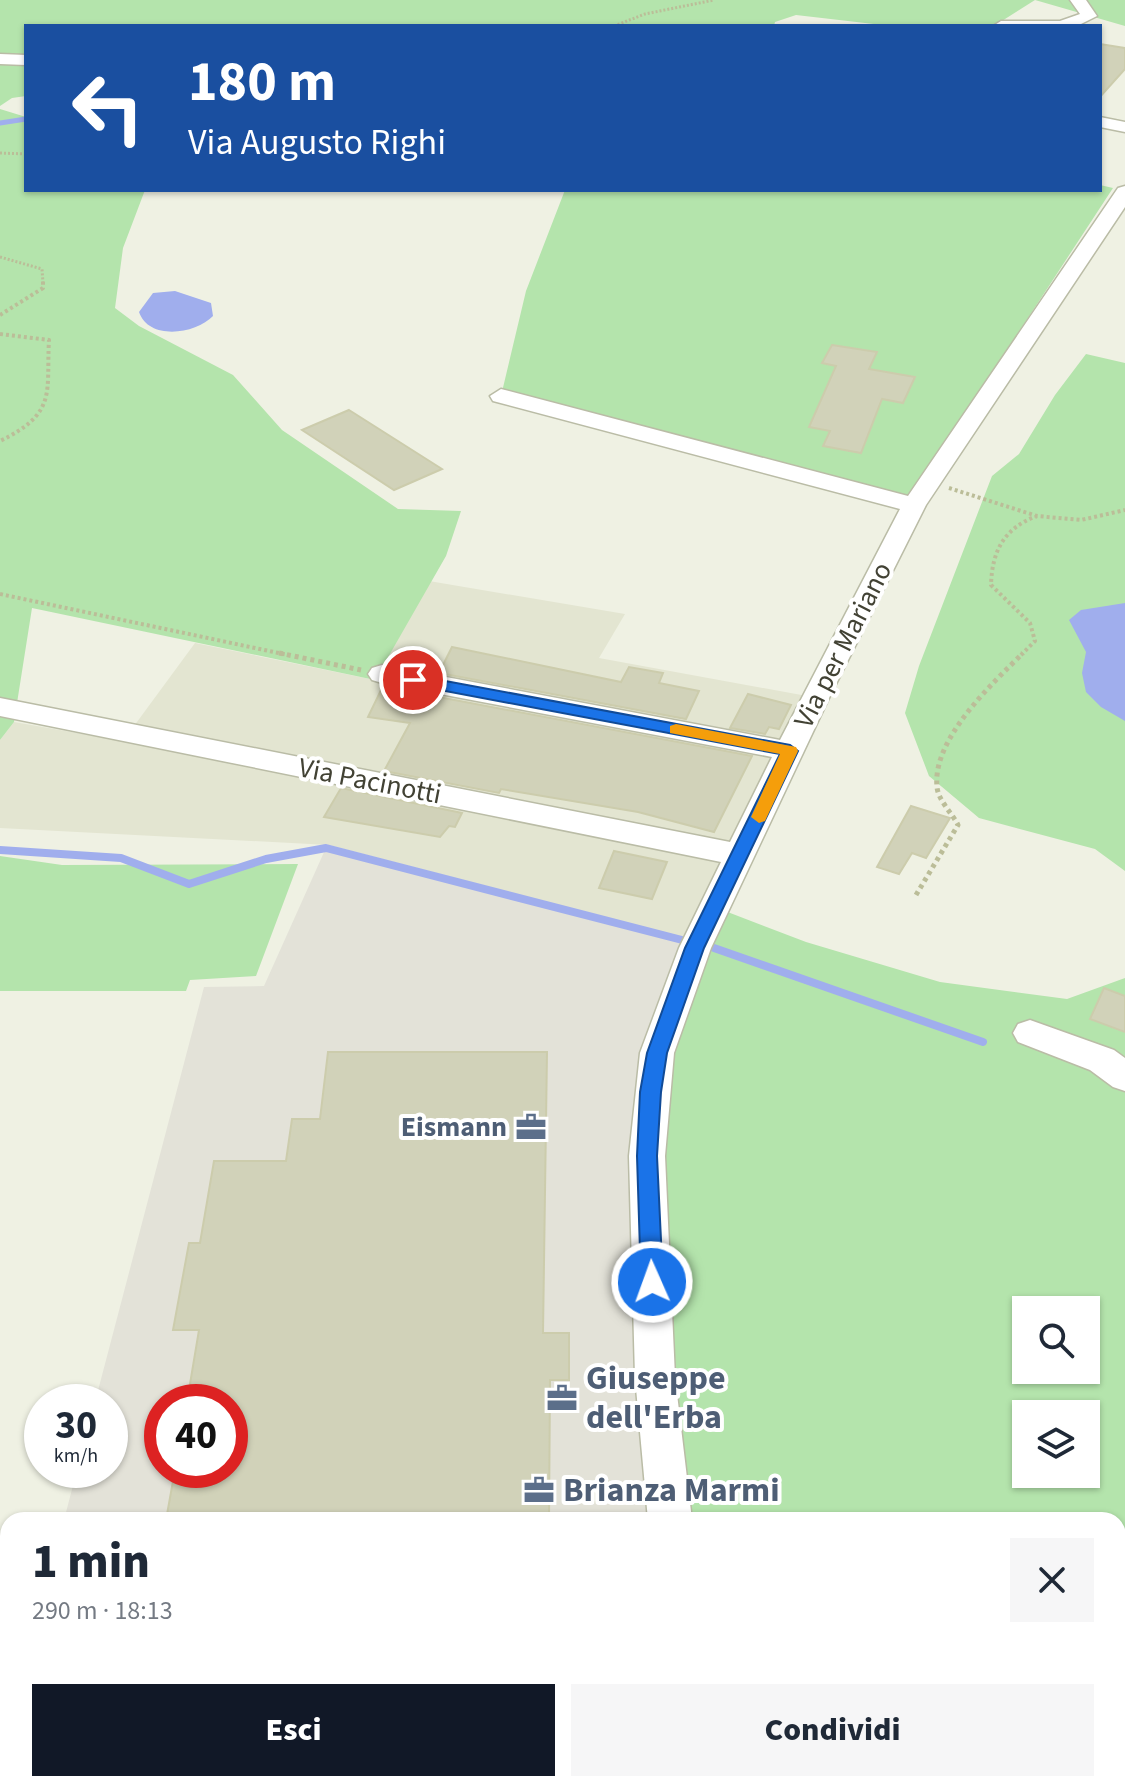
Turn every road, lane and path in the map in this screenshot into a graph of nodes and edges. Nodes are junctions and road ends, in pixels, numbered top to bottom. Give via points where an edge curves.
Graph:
1 (714, 0) edge
2 (1078, 0) edge
3 (619, 24) edge
4 (1075, 24) edge
5 (0, 59) edge
6 (24, 60) edge
7 (1102, 122) edge
8 (1125, 127) edge
9 (0, 153) edge
10 (24, 154) edge
11 (1125, 192) edge
12 (0, 257) edge
13 (0, 315) edge
14 (0, 334) edge
15 (501, 396) dead end
16 (0, 441) edge
17 (922, 494) junction
18 (1125, 510) edge
19 (1037, 516) junction
20 (0, 594) edge
21 (382, 674) joint
22 (0, 707) edge
23 (790, 751) junction
24 (740, 855) junction
25 (916, 895) dead end
26 (1030, 1033) dead end
27 (1125, 1077) edge
28 (669, 1512) edge

1 - 3 path
2 - 4 street via 1089,16
5 - 6 street
7 - 8 street
9 - 10 path
11 - 17 street, Via per Mariano
12 - 13 path via 42,269 43,288
14 - 16 path via 49,340 50,369 49,392 31,419
15 - 17 street
17 - 19 path
17 - 23 street, Via per Mariano
18 - 19 path via 1081,520
19 - 25 path via 1018,521 1002,537 991,567 991,585 1030,623 1035,641 956,729 939,761 937,790 958,825
20 - 21 path
21 - 23 street
22 - 24 street, Via Pacinotti
23 - 24 street, Via per Mariano
24 - 28 street, Via per Mariano via 695,948 657,1053 650,1092 647,1156 655,1377
26 - 27 street via 1102,1060

